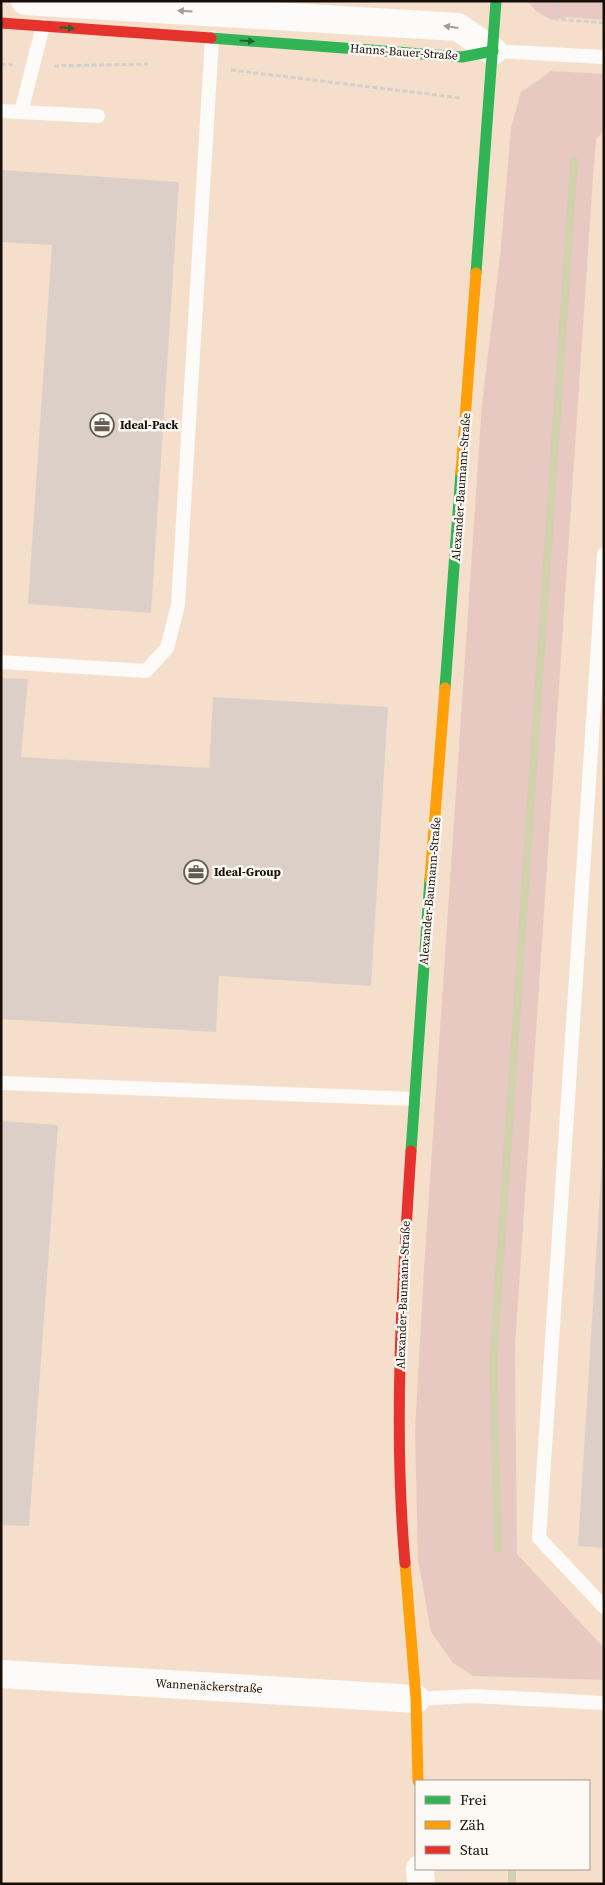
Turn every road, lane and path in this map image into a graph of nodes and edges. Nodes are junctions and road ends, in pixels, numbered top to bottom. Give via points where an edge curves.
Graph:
1 (496, 1) edge
2 (559, 1) edge
3 (38, 10) edge
4 (604, 23) edge
5 (1, 24) edge
6 (212, 38) junction
7 (493, 51) junction
8 (604, 57) edge
9 (1, 64) edge
10 (152, 64) dead end
11 (33, 66) junction
12 (210, 67) junction
13 (489, 103) junction
14 (1, 111) edge
15 (21, 112) junction
16 (98, 116) dead end
17 (604, 554) edge
18 (1, 662) edge
19 (1, 1083) edge
20 (414, 1099) junction
21 (604, 1607) edge
22 (1, 1674) edge
23 (416, 1699) junction
24 (604, 1703) edge
25 (418, 1780) edge
26 (420, 1870) edge
27 (421, 1884) edge

1 - 7 street, Alexander-Baumann-Straße
2 - 4 path via 558,19
3 - 5 street, Hanns-Bauer-Straße
3 -> 6 street, Hanns-Bauer-Straße
7 -> 3 street, Hanns-Bauer-Straße via 458,27
3 - 11 lane
6 -> 7 street, Hanns-Bauer-Straße via 462,57
6 - 12 lane
7 - 8 lane
7 - 13 street, Alexander-Baumann-Straße
9 - 11 path
10 - 11 path
11 - 15 lane
12 - 13 path via 444,94
12 - 18 lane via 178,606 167,648 146,671
13 - 20 street, Alexander-Baumann-Straße
14 - 15 lane
15 - 16 lane
17 - 21 lane via 540,1538
19 - 20 lane
20 - 23 street, Alexander-Baumann-Straße via 401,1306 399,1495
22 - 23 street, Wannenäckerstraße
23 - 24 lane via 473,1696
23 - 25 street, Alexander-Baumann-Straße
26 - 27 street

